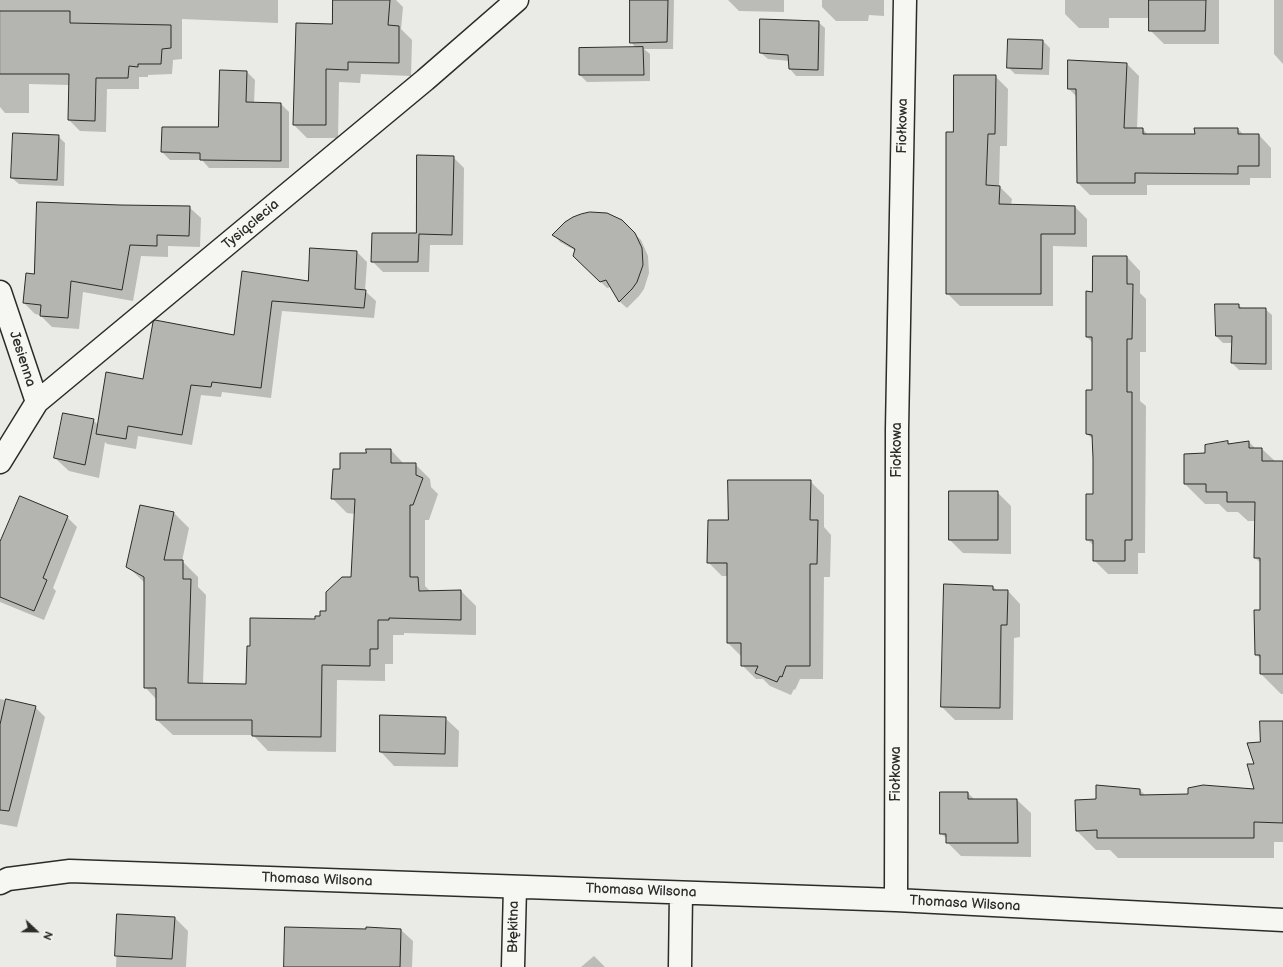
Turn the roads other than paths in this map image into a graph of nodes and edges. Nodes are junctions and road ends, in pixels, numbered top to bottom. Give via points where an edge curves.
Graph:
1 (517, 0) edge
2 (905, 0) edge
3 (0, 292) edge
4 (37, 402) junction
5 (0, 462) edge
6 (0, 883) edge
7 (515, 887) junction
8 (681, 893) junction
9 (896, 900) junction
10 (1283, 920) edge
11 (513, 967) edge
12 (680, 967) edge

1 - 4 street, Tysiąclecia via 426,80
2 - 9 street, Fiołkowa via 897,429
3 - 4 street, Jesienna
4 - 5 street, Tysiąclecia
6 - 7 street, Thomasa Wilsona via 8,879 70,871
7 - 8 street, Thomasa Wilsona
7 - 11 street, Błękitna
8 - 9 street, Thomasa Wilsona
8 - 12 street
9 - 10 street, Thomasa Wilsona

